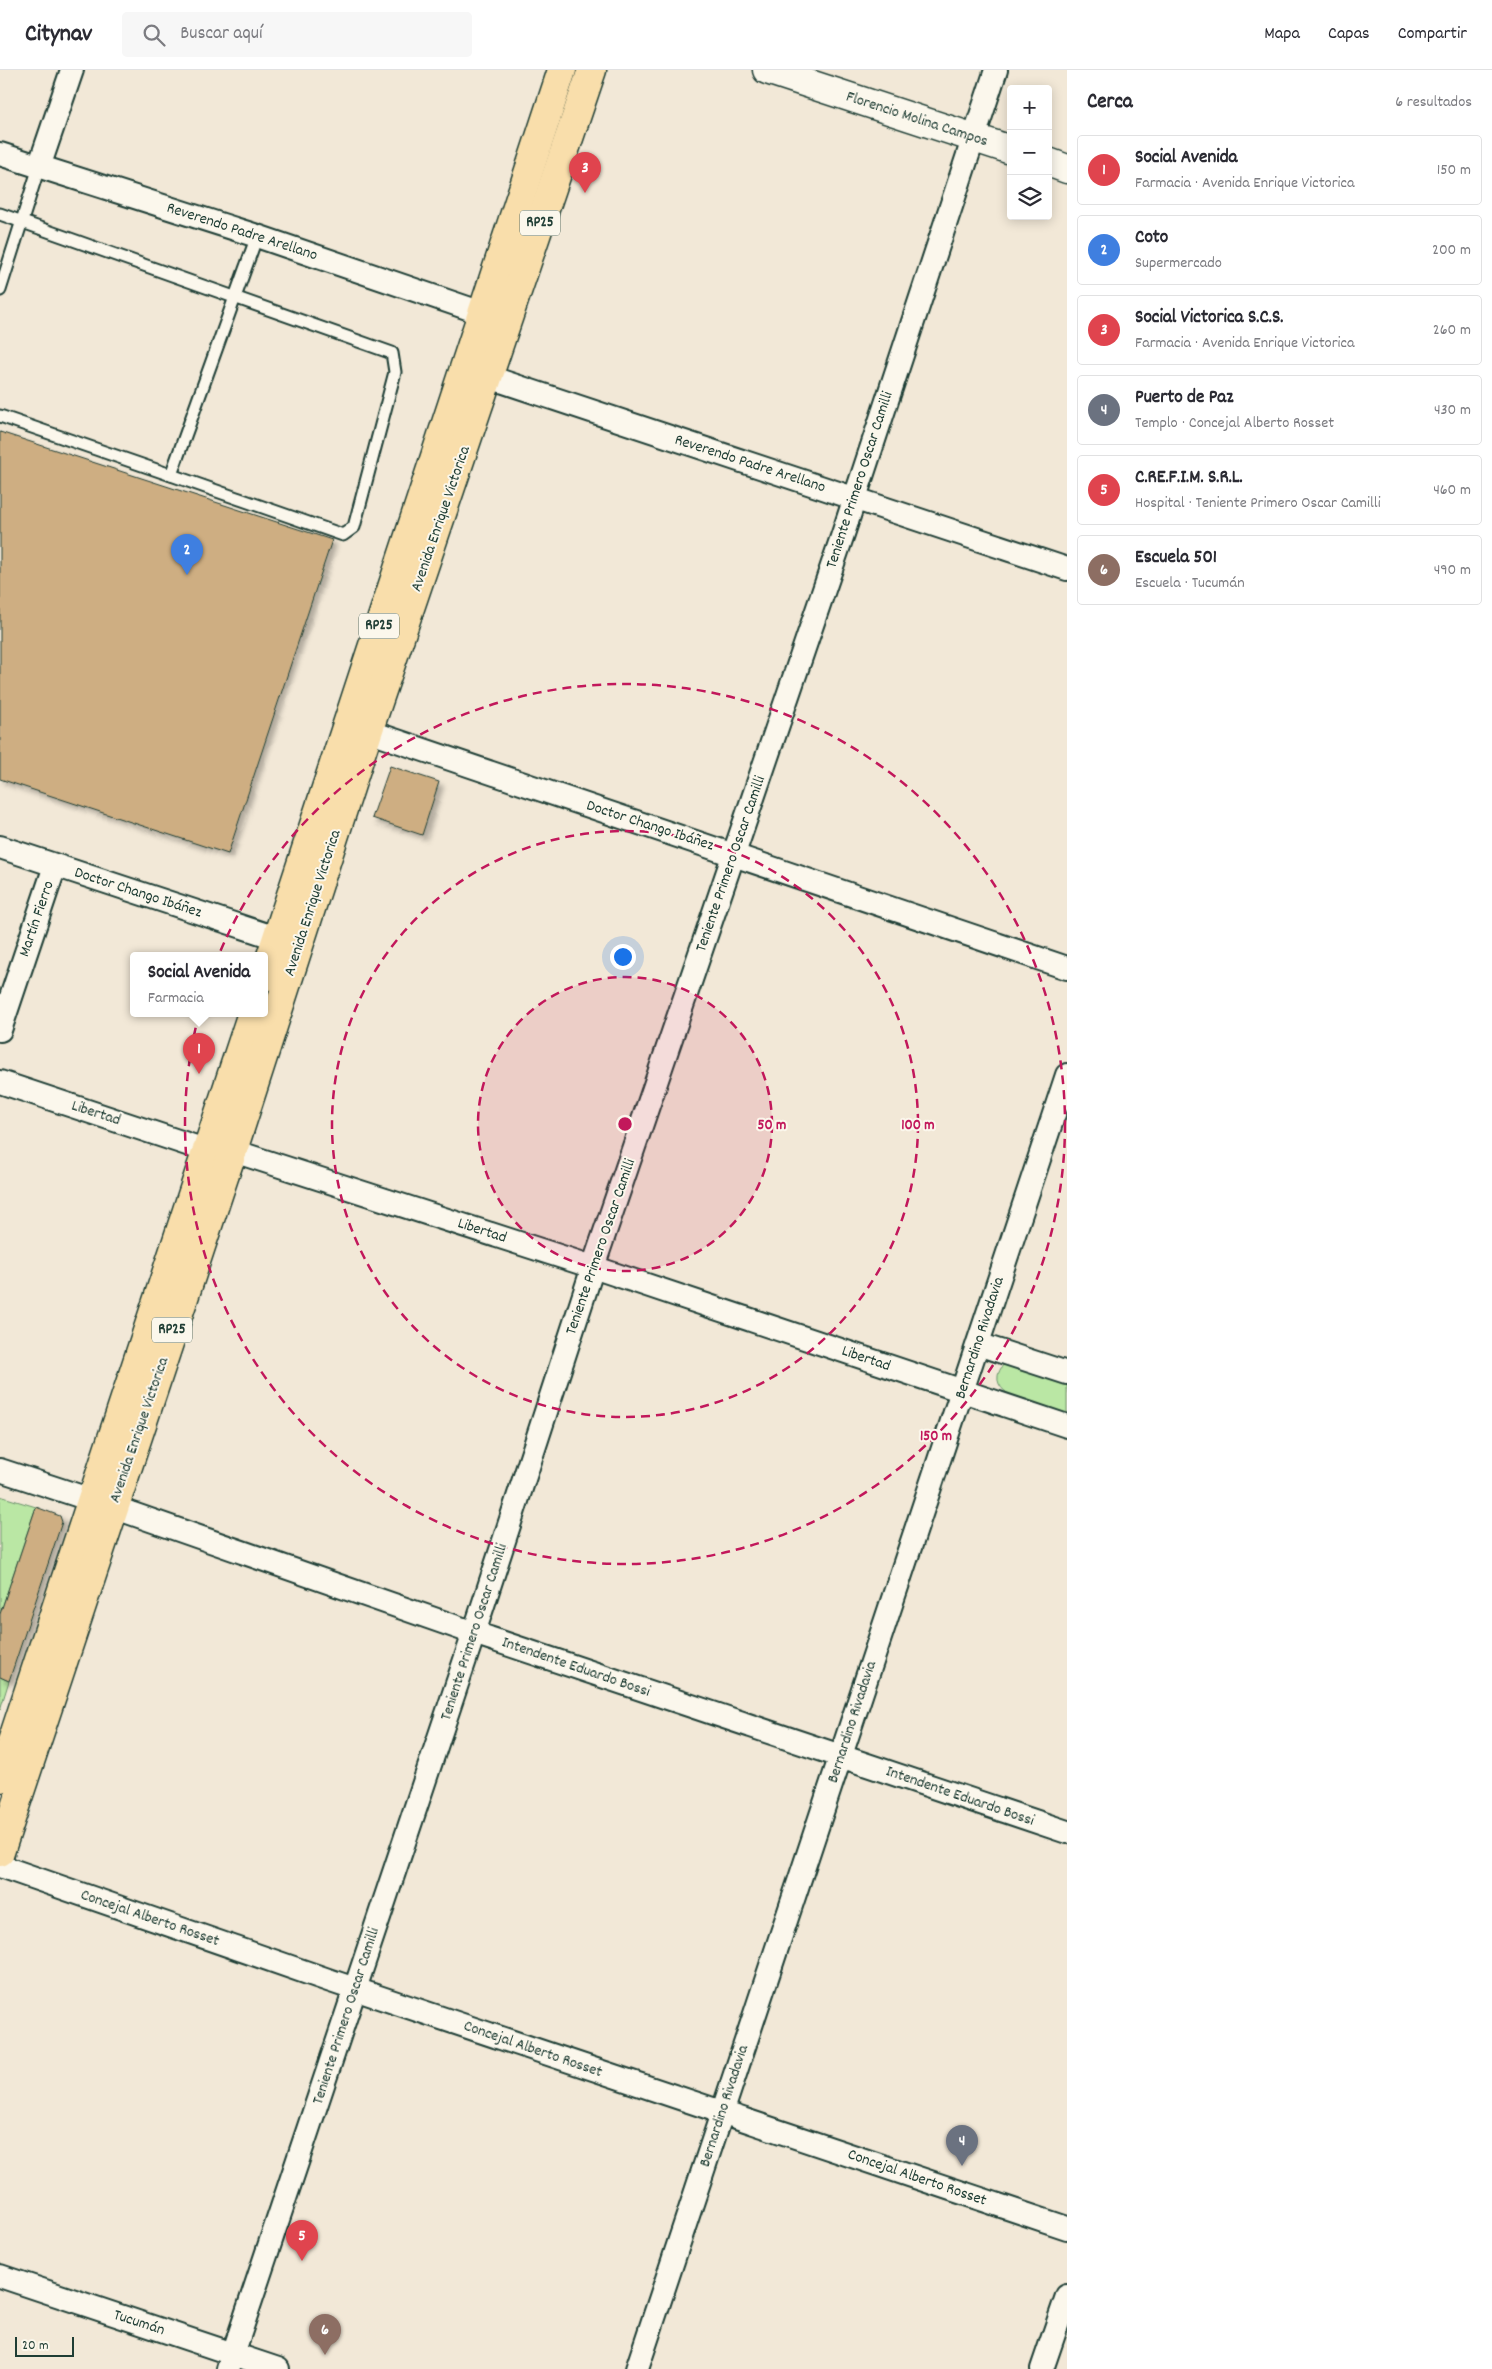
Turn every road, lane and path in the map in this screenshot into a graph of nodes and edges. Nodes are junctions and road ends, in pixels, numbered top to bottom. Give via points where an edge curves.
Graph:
1 (72, 70) edge
2 (562, 70) edge
3 (592, 70) edge
4 (766, 70) edge
5 (996, 70) edge
6 (974, 137) junction
7 (1007, 149) edge
8 (0, 154) edge
9 (1052, 163) edge
10 (39, 167) junction
11 (1067, 169) edge
12 (0, 214) edge
13 (23, 221) junction
14 (257, 236) junction
15 (0, 290) edge
16 (234, 297) junction
17 (482, 313) junction
18 (489, 377) junction
19 (0, 416) edge
20 (171, 475) junction
21 (853, 498) junction
22 (1067, 569) edge
23 (357, 728) junction
24 (0, 847) edge
25 (734, 854) junction
26 (55, 866) junction
27 (276, 938) junction
28 (268, 964) edge
29 (1067, 968) edge
30 (268, 1003) edge
31 (251, 1017) edge
32 (264, 1017) edge
33 (0, 1030) edge
34 (1067, 1075) edge
35 (0, 1082) edge
36 (220, 1152) junction
37 (593, 1267) junction
38 (978, 1344) junction
39 (1067, 1374) edge
40 (962, 1391) junction
41 (1067, 1426) edge
42 (0, 1470) edge
43 (102, 1504) junction
44 (474, 1633) junction
45 (840, 1756) junction
46 (0, 1778) edge
47 (1067, 1832) edge
48 (0, 1852) edge
49 (0, 1866) edge
50 (355, 1989) junction
51 (722, 2112) junction
52 (1067, 2228) edge
53 (0, 2276) edge
54 (1067, 2296) edge
55 (231, 2361) edge
56 (278, 2369) edge
57 (637, 2369) edge
58 (1042, 2369) edge

1 - 10 street
2 - 17 main road, Avenida Enrique Victorica / RP25
3 - 18 main road, Avenida Enrique Victorica / RP25
4 - 6 street, Florencio Molina Campos
5 - 6 street, Teniente Primero Oscar Camilli
6 - 7 street, Florencio Molina Campos
6 - 21 street, Teniente Primero Oscar Camilli
8 - 10 street, Reverendo Padre Arellano
9 - 11 street
10 - 13 lane
10 - 14 street, Reverendo Padre Arellano
12 - 13 lane
13 - 15 lane
13 - 16 lane
14 - 16 lane
14 - 17 street, Reverendo Padre Arellano
16 - 20 lane
16 - 20 lane via 392,353 395,372 354,528 343,535
17 - 23 main road, Avenida Enrique Victorica / RP25
18 - 21 street, Reverendo Padre Arellano
18 - 23 main road, Avenida Enrique Victorica / RP25
19 - 20 lane
21 - 22 street, Reverendo Padre Arellano
21 - 25 street, Teniente Primero Oscar Camilli
23 - 25 street, Doctor Chango Ibáñez
23 - 27 main road, Avenida Enrique Victorica / RP25
23 - 30 main road, Avenida Enrique Victorica / RP25
24 - 26 street, Doctor Chango Ibáñez
25 - 29 street, Doctor Chango Ibáñez
25 - 37 street, Teniente Primero Oscar Camilli
26 - 27 street, Doctor Chango Ibáñez
26 - 33 street, Martín Fierro
27 - 28 main road, Avenida Enrique Victorica / RP25
31 - 36 main road, Avenida Enrique Victorica / RP25
32 - 36 main road, Avenida Enrique Victorica / RP25
34 - 38 street, Bernardino Rivadavia
35 - 36 street, Libertad
36 - 37 street, Libertad via 246,1155
36 - 43 main road, Avenida Enrique Victorica / RP25
37 - 40 street, Libertad
37 - 44 street, Teniente Primero Oscar Camilli
38 - 39 street
38 - 40 street, Bernardino Rivadavia
40 - 41 street, Libertad
40 - 45 street, Bernardino Rivadavia
42 - 43 street, Intendente Eduardo Bossi
43 - 44 street, Intendente Eduardo Bossi
43 - 46 main road, Avenida Enrique Victorica / RP25
43 - 48 main road, Avenida Enrique Victorica / RP25
44 - 45 street, Intendente Eduardo Bossi
44 - 50 street, Teniente Primero Oscar Camilli
45 - 47 street, Intendente Eduardo Bossi
45 - 51 street, Bernardino Rivadavia
49 - 50 street, Concejal Alberto Rosset
50 - 51 street, Concejal Alberto Rosset
50 - 55 street, Teniente Primero Oscar Camilli
51 - 52 street, Concejal Alberto Rosset
51 - 57 street, Bernardino Rivadavia
53 - 55 street, Tucumán
54 - 58 street
55 - 56 street, Tucumán

